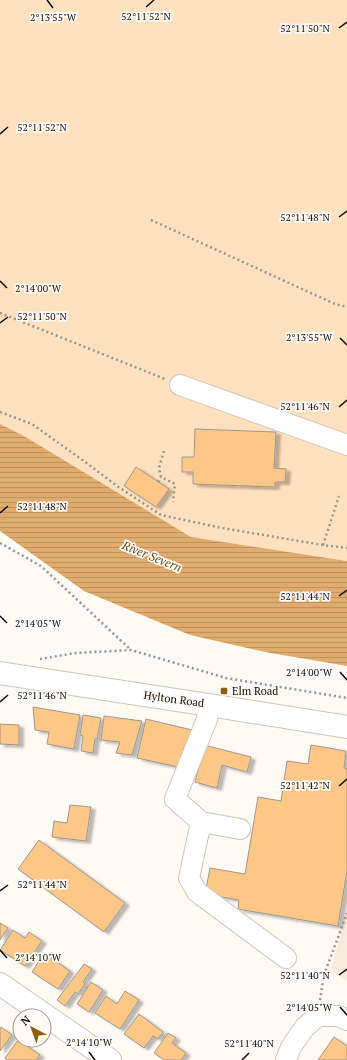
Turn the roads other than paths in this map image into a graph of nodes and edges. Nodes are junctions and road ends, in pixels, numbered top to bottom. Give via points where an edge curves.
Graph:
1 (180, 384) road end
2 (347, 445) edge
3 (0, 673) edge
4 (209, 705) junction
5 (347, 727) edge
6 (201, 822) junction
7 (240, 830) dead end
8 (286, 958) dead end
9 (0, 984) edge
10 (347, 1020) edge
11 (110, 1060) edge
12 (286, 1060) edge

1 - 2 street
3 - 4 main road, Hylton Road
4 - 5 main road, Hylton Road
4 - 6 street via 207,719 175,799
6 - 7 street
6 - 8 street via 189,878 197,892
9 - 11 main road
10 - 12 street via 339,1016 318,1016 305,1027 291,1047

